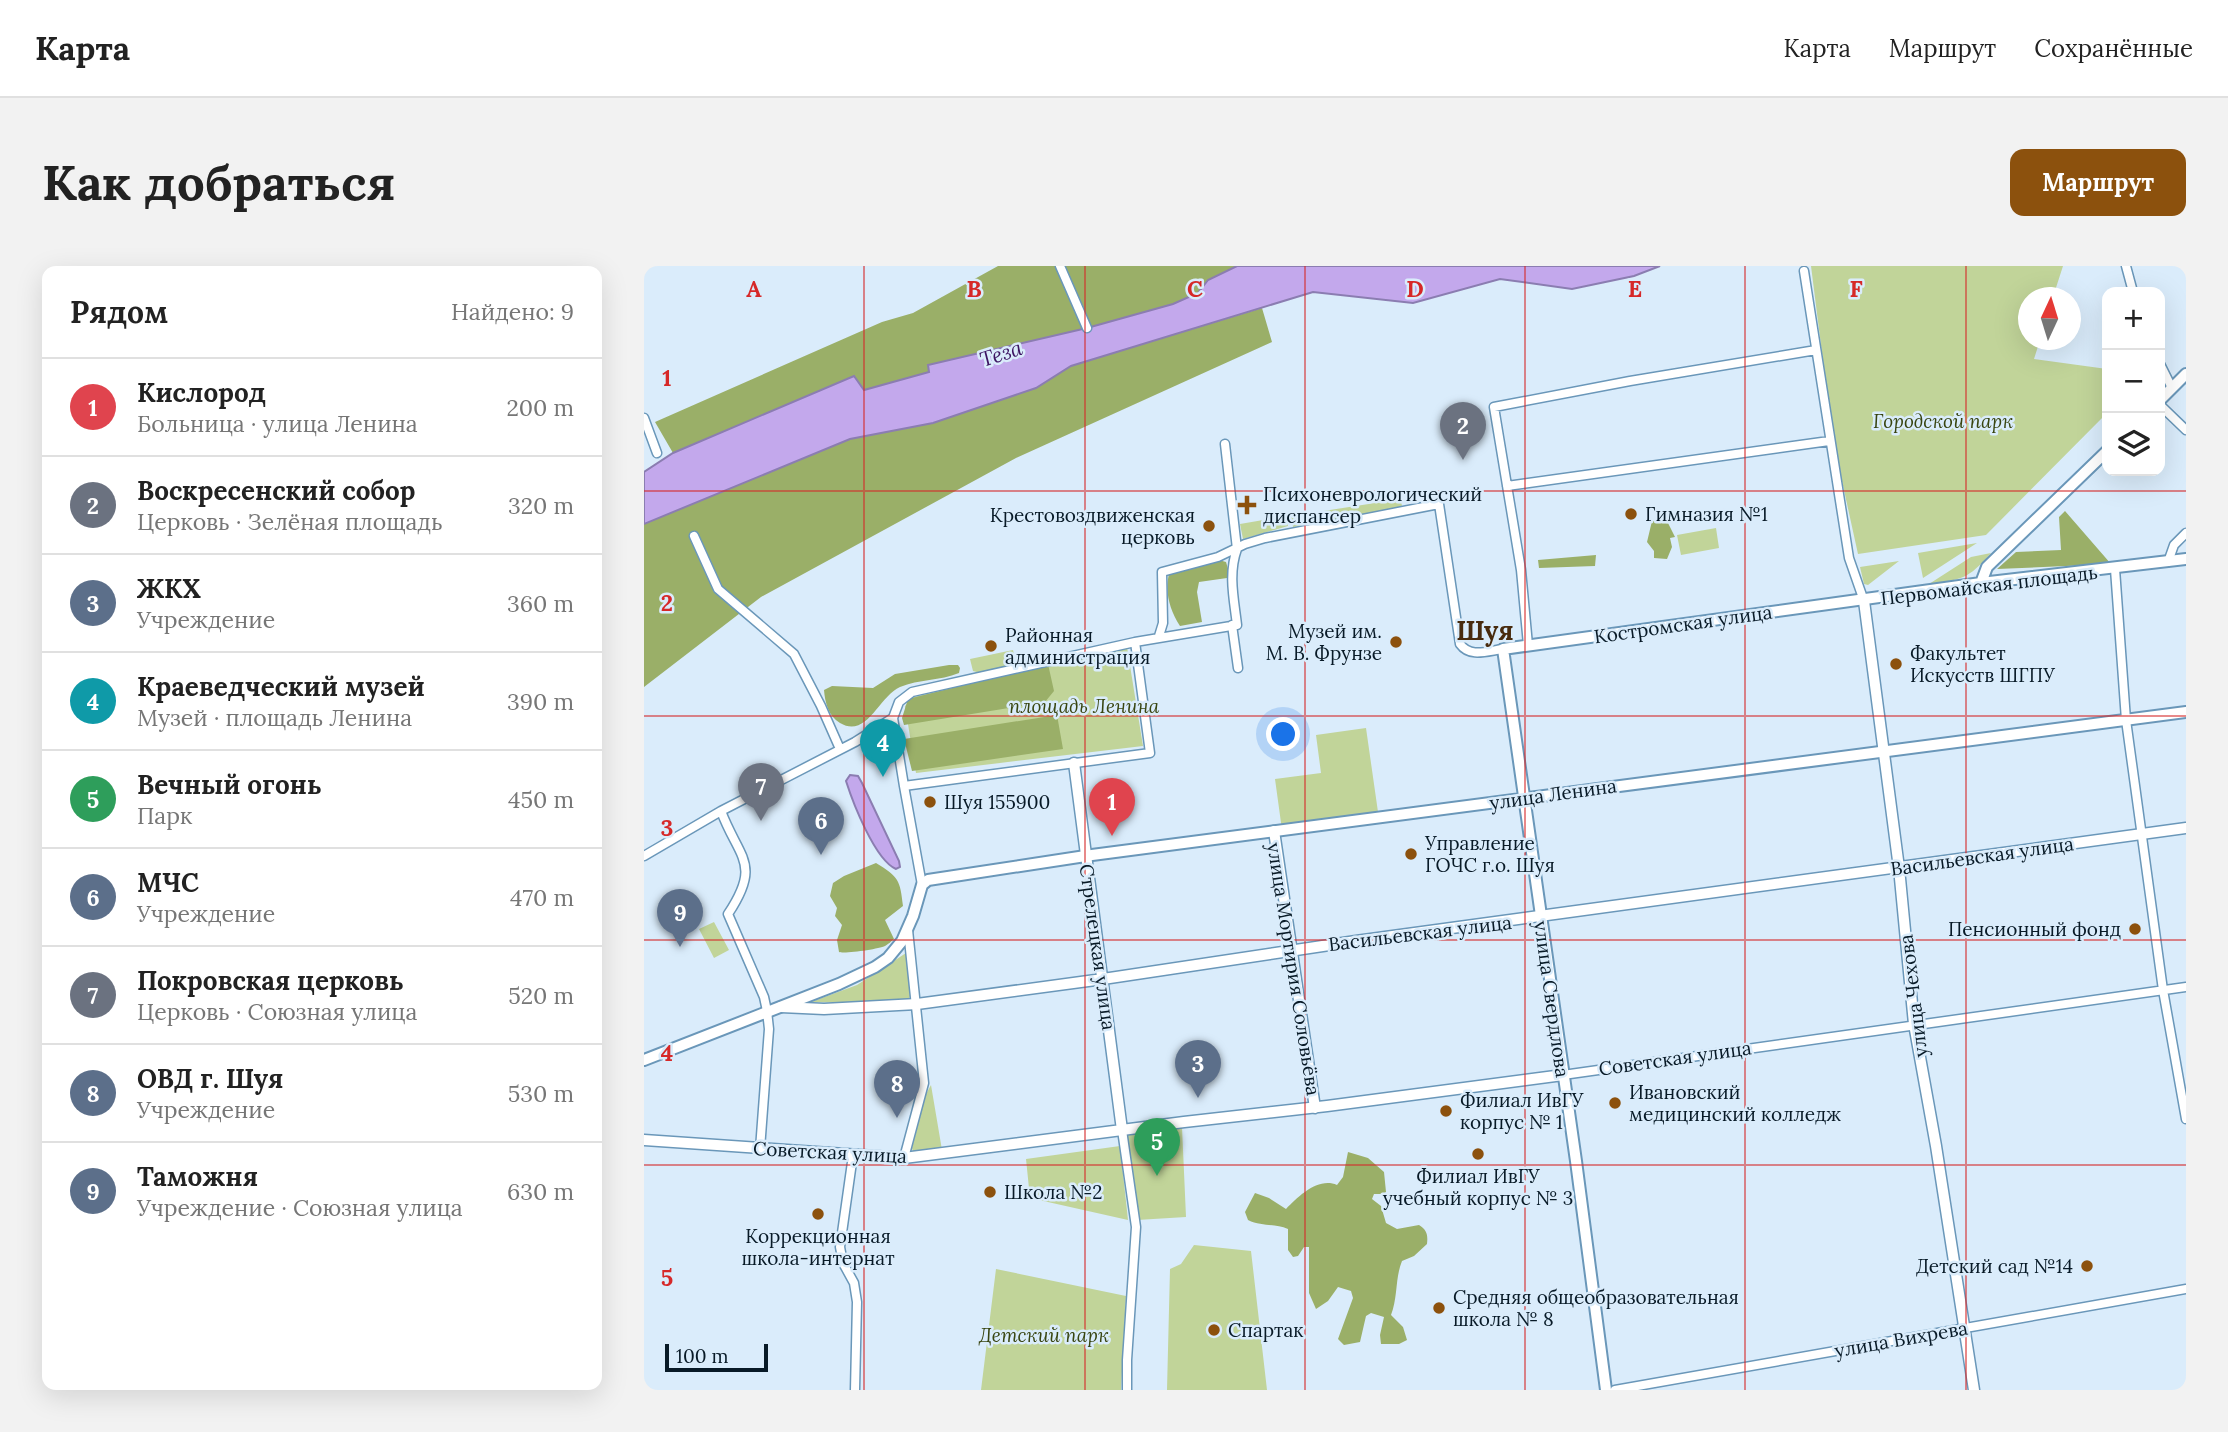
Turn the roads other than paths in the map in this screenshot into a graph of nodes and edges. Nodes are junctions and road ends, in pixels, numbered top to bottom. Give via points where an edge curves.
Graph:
1 (1060, 266) edge
2 (2126, 266) edge
3 (1804, 271) dead end
4 (2132, 287) edge
5 (1087, 328) dead end
6 (1816, 351) junction
7 (2165, 374) edge
8 (2186, 374) edge
9 (2172, 388) junction
10 (2165, 396) edge
11 (2165, 407) edge
12 (644, 418) edge
13 (2186, 430) edge
14 (1829, 441) junction
15 (1225, 444) dead end
16 (657, 453) dead end
17 (2102, 456) edge
18 (1507, 486) junction
19 (2186, 533) edge
20 (694, 536) dead end
21 (1237, 549) junction
22 (2186, 559) edge
23 (2168, 562) junction
24 (2115, 569) junction
25 (1981, 583) junction
26 (1864, 601) junction
27 (1234, 625) junction
28 (1159, 636) junction
29 (1135, 642) junction
30 (1528, 645) junction
31 (1503, 649) junction
32 (1238, 668) dead end
33 (2186, 712) edge
34 (893, 718) junction
35 (2126, 720) junction
36 (841, 749) junction
37 (1884, 751) junction
38 (1074, 764) junction
39 (904, 786) junction
40 (1525, 798) junction
41 (720, 811) junction
42 (2186, 828) edge
43 (1274, 831) junction
44 (2141, 834) junction
45 (644, 856) edge
46 (1086, 856) junction
47 (1899, 868) junction
48 (922, 885) junction
49 (1540, 917) junction
50 (908, 930) junction
51 (1291, 950) junction
52 (1103, 979) junction
53 (2186, 987) edge
54 (2163, 990) junction
55 (917, 1004) junction
56 (779, 1007) junction
57 (767, 1011) junction
58 (1914, 1024) junction
59 (644, 1060) edge
60 (1563, 1075) junction
61 (1315, 1108) junction
62 (2186, 1119) edge
63 (1122, 1130) junction
64 (644, 1140) edge
65 (760, 1149) junction
66 (853, 1155) junction
67 (904, 1158) junction
68 (2186, 1289) edge
69 (1964, 1327) junction
70 (855, 1390) edge
71 (1127, 1390) edge
72 (1606, 1390) edge
73 (1615, 1390) edge
74 (1974, 1390) edge

1 - 5 street
2 - 4 street
3 - 6 street
6 - 14 street
6 - 18 street via 1494,407
7 - 9 street
8 - 9 main road
9 - 10 main road
11 - 13 street
12 - 16 street
14 - 18 street
14 - 26 street via 1849,558
15 - 21 street
17 - 25 main road via 1987,567
18 - 30 street
19 - 23 street via 2174,545
20 - 36 street via 718,589 794,654
21 - 27 street via 1231,576
21 - 28 street via 1161,572 1163,623
21 - 31 street via 1265,538 1438,504 1460,643 1475,653
22 - 23 main road, Первомайская площадь
23 - 24 main road, Первомайская площадь
24 - 25 main road, Первомайская площадь
24 - 35 street
25 - 26 main road, Первомайская площадь
26 - 30 main road, Костромская улица
26 - 37 street, улица Чехова
27 - 28 street
27 - 32 street
28 - 29 street
29 - 34 street via 912,692 899,702
29 - 38 street via 1150,753
30 - 31 main road, Костромская улица
31 - 40 main road, улица Свердлова
33 - 35 main road, улица Ленина
34 - 36 street
34 - 39 street
35 - 37 main road, улица Ленина
35 - 44 street
36 - 41 street
37 - 40 main road, улица Ленина
37 - 47 street, улица Чехова
38 - 39 street
38 - 46 street, Стрелецкая улица
39 - 48 street
40 - 43 main road, улица Ленина
40 - 49 main road, улица Свердлова
41 - 45 street
41 - 57 street via 746,865 742,890 728,914
42 - 44 street, Васильевская улица
43 - 46 main road, улица Ленина
43 - 51 street, улица Мортирия Соловьёва
44 - 47 street, Васильевская улица
44 - 54 street
46 - 48 main road, улица Ленина via 928,880
46 - 52 street, Стрелецкая улица
47 - 49 street, Васильевская улица
47 - 58 street, улица Чехова
48 - 50 main road
49 - 51 street, Васильевская улица
49 - 60 main road, улица Свердлова
50 - 55 street
50 - 56 main road via 875,968
51 - 52 street, Васильевская улица
51 - 61 street, улица Мортирия Соловьёва
52 - 55 street, Васильевская улица
52 - 63 street, Стрелецкая улица
53 - 54 street, Советская улица
54 - 58 street, Советская улица
54 - 62 street
55 - 56 street, Васильевская улица
55 - 67 street via 924,1083
56 - 57 main road
57 - 59 main road
57 - 65 street
58 - 60 street, Советская улица
58 - 69 street, улица Чехова
60 - 61 street, Советская улица
60 - 72 main road, улица Свердлова
61 - 63 street, Советская улица
63 - 67 street, Советская улица
63 - 71 street via 1136,1227
64 - 65 street, Советская улица
65 - 66 street, Советская улица
66 - 67 street, Советская улица
66 - 70 street via 840,1247 857,1302
68 - 69 street, улица Вихрева
69 - 73 street, улица Вихрева
69 - 74 street, улица Чехова

